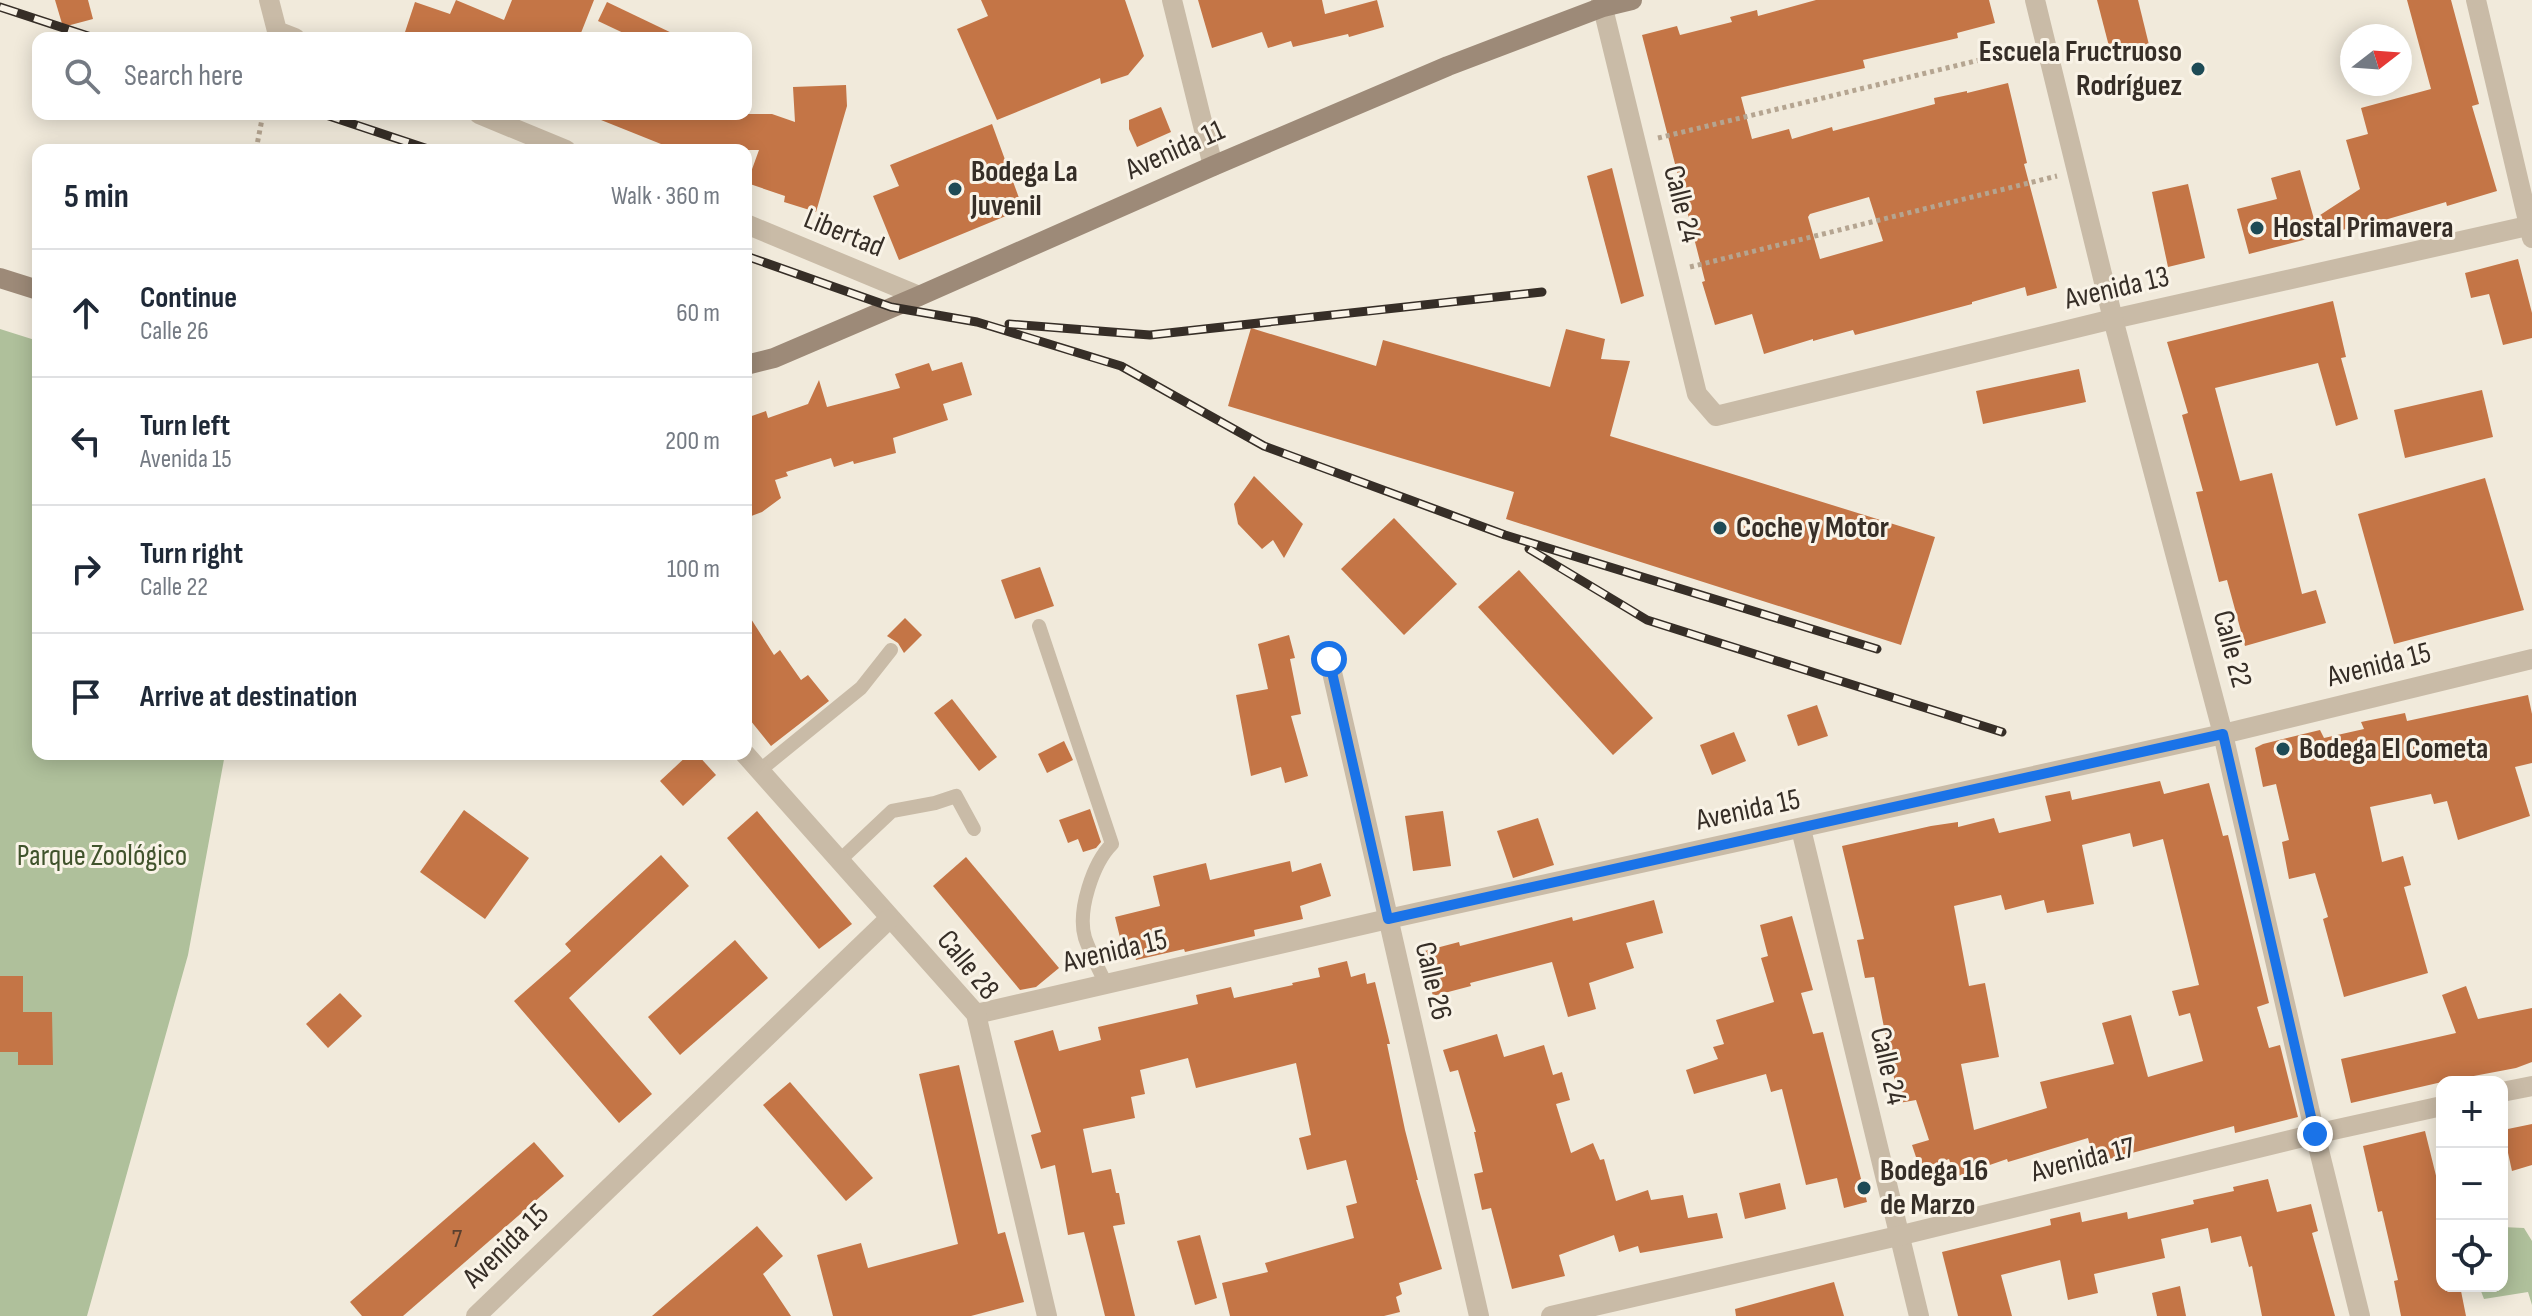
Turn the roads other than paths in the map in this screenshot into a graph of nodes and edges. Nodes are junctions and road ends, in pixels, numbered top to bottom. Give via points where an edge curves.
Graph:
1 (269, 0) edge
2 (1172, 0) edge
3 (1632, 0) edge
4 (2035, 0) edge
5 (2476, 0) edge
6 (1602, 4) edge
7 (285, 32) edge
8 (494, 120) edge
9 (552, 144) edge
10 (1213, 166) junction
11 (752, 226) edge
12 (2531, 230) edge
13 (0, 278) edge
14 (32, 288) edge
15 (919, 296) junction
16 (2113, 319) junction
17 (752, 364) edge
18 (1716, 416) joint
19 (1039, 626) dead end
20 (891, 650) dead end
21 (1329, 659) dead end
22 (2532, 659) edge
23 (2223, 734) junction
24 (750, 760) edge
25 (759, 771) junction
26 (974, 829) dead end
27 (1801, 829) junction
28 (839, 861) junction
29 (889, 919) junction
30 (1388, 919) junction
31 (1106, 984) junction
32 (976, 1014) junction
33 (2532, 1086) edge
34 (2508, 1091) edge
35 (2436, 1107) edge
36 (2315, 1134) junction
37 (1898, 1236) junction
38 (476, 1316) edge
39 (1047, 1316) edge
40 (1479, 1316) edge
41 (1551, 1316) edge
42 (1919, 1316) edge
43 (2360, 1316) edge

1 - 7 street
2 - 10 street
3 - 6 main road, Avenida 11
4 - 16 street, Calle 22
5 - 12 street
6 - 10 main road, Avenida 11
6 - 18 street, Calle 24 via 1697,394
8 - 9 street
10 - 15 main road, Avenida 11
11 - 15 street, Libertad
12 - 16 street, Avenida 13
13 - 14 main road
15 - 17 main road, Avenida 11
16 - 18 street, Avenida 13
16 - 23 street, Calle 22
19 - 31 lane via 1112,844 1086,892 1084,935
20 - 25 lane via 861,688
21 - 30 street, Calle 26
22 - 23 street, Avenida 15
23 - 27 street, Avenida 15
23 - 36 street, Calle 22
24 - 25 street, Calle 28
25 - 28 street, Calle 28
26 - 28 lane via 956,796 892,811
27 - 30 street, Avenida 15
27 - 37 street, Calle 24
28 - 29 street, Calle 28
29 - 32 street, Calle 28
29 - 38 street, Avenida 15
30 - 31 street, Avenida 15
30 - 40 street, Calle 26
31 - 32 street, Avenida 15
32 - 39 street, Calle 28
33 - 34 street
35 - 36 street, Avenida 17
36 - 37 street, Avenida 17
36 - 43 street, Calle 22
37 - 41 street, Avenida 17
37 - 42 street, Calle 24

